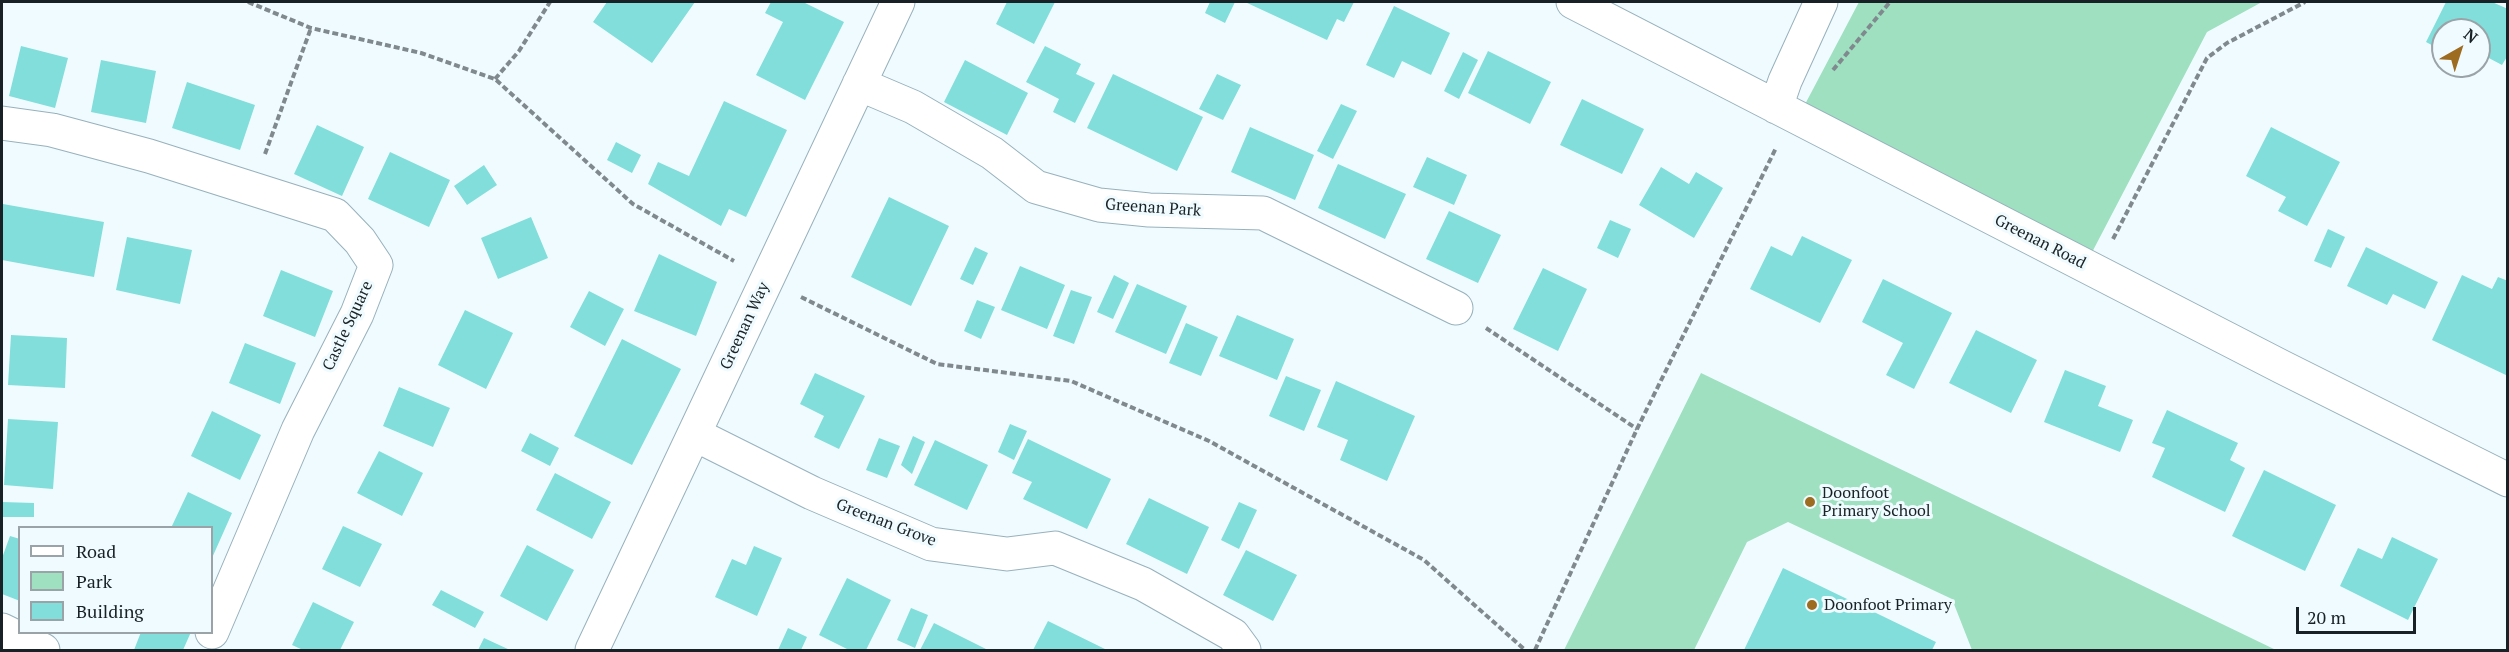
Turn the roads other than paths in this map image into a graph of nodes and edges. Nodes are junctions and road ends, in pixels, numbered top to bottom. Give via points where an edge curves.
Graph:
1 (898, 2) edge
2 (1573, 2) edge
3 (1821, 2) edge
4 (859, 84) junction
5 (1784, 111) junction
6 (2, 123) edge
7 (1456, 308) road end
8 (694, 434) junction
9 (2508, 480) edge
10 (2, 630) edge
11 (213, 630) edge
12 (211, 634) edge
13 (43, 651) edge
14 (204, 651) edge
15 (592, 651) edge
16 (1244, 651) edge

1 - 4 street, Greenan Way
2 - 5 street, Greenan Road
3 - 5 street via 1785,81
4 - 7 street, Greenan Park via 913,107 992,153 1036,187 1100,205 1263,213
4 - 8 street, Greenan Way
5 - 9 street, Greenan Road
6 - 11 street, Castle Square via 52,130 335,214 376,265 357,314 298,430
8 - 15 street, Greenan Way
8 - 16 street, Greenan Grove via 812,493 931,544 1007,554 1055,548 1143,584 1233,635
10 - 13 street
12 - 14 street, Castle Square

